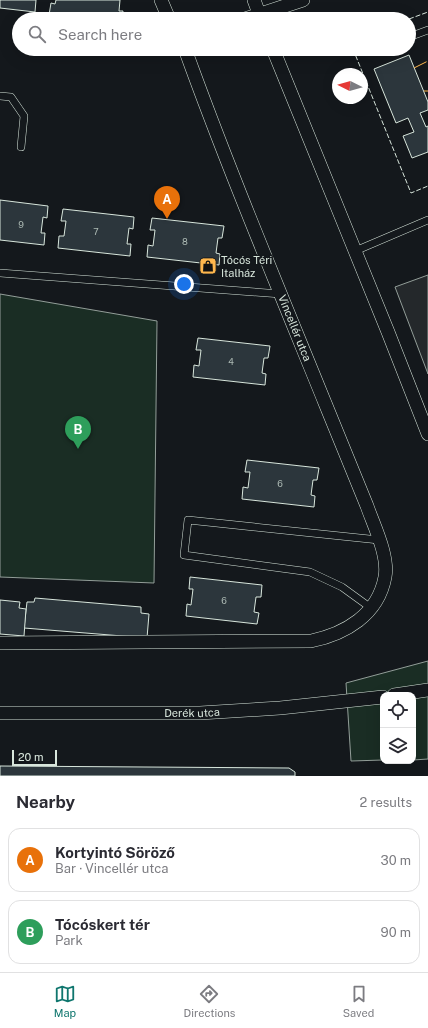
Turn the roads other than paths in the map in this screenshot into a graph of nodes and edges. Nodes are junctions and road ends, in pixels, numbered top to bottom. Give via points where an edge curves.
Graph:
1 (161, 0) edge
2 (254, 0) edge
3 (303, 0) edge
4 (166, 12) edge
5 (258, 12) edge
6 (271, 12) edge
7 (428, 30) edge
8 (416, 34) edge
9 (188, 56) edge
10 (276, 56) edge
11 (0, 96) edge
12 (21, 147) dead end
13 (428, 220) edge
14 (355, 251) junction
15 (0, 273) edge
16 (281, 294) junction
17 (428, 434) edge
18 (379, 540) junction
19 (371, 608) junction
20 (0, 642) edge
21 (428, 690) edge
22 (414, 692) edge
23 (380, 697) edge
24 (0, 713) edge

1 - 4 street
2 - 5 street
3 - 6 street
7 - 8 lane
9 - 16 street, Vincellér utca via 229,167
10 - 14 street
11 - 12 lane via 10,97 24,116
13 - 14 lane
14 - 17 street
15 - 16 lane
16 - 18 street, Vincellér utca via 346,451
18 - 19 street, Vincellér utca via 384,558 385,577 380,593
18 - 19 lane via 188,520 184,555 310,572 342,587
19 - 20 street via 346,630 311,641
21 - 22 street
23 - 24 street, Derék utca via 200,713

